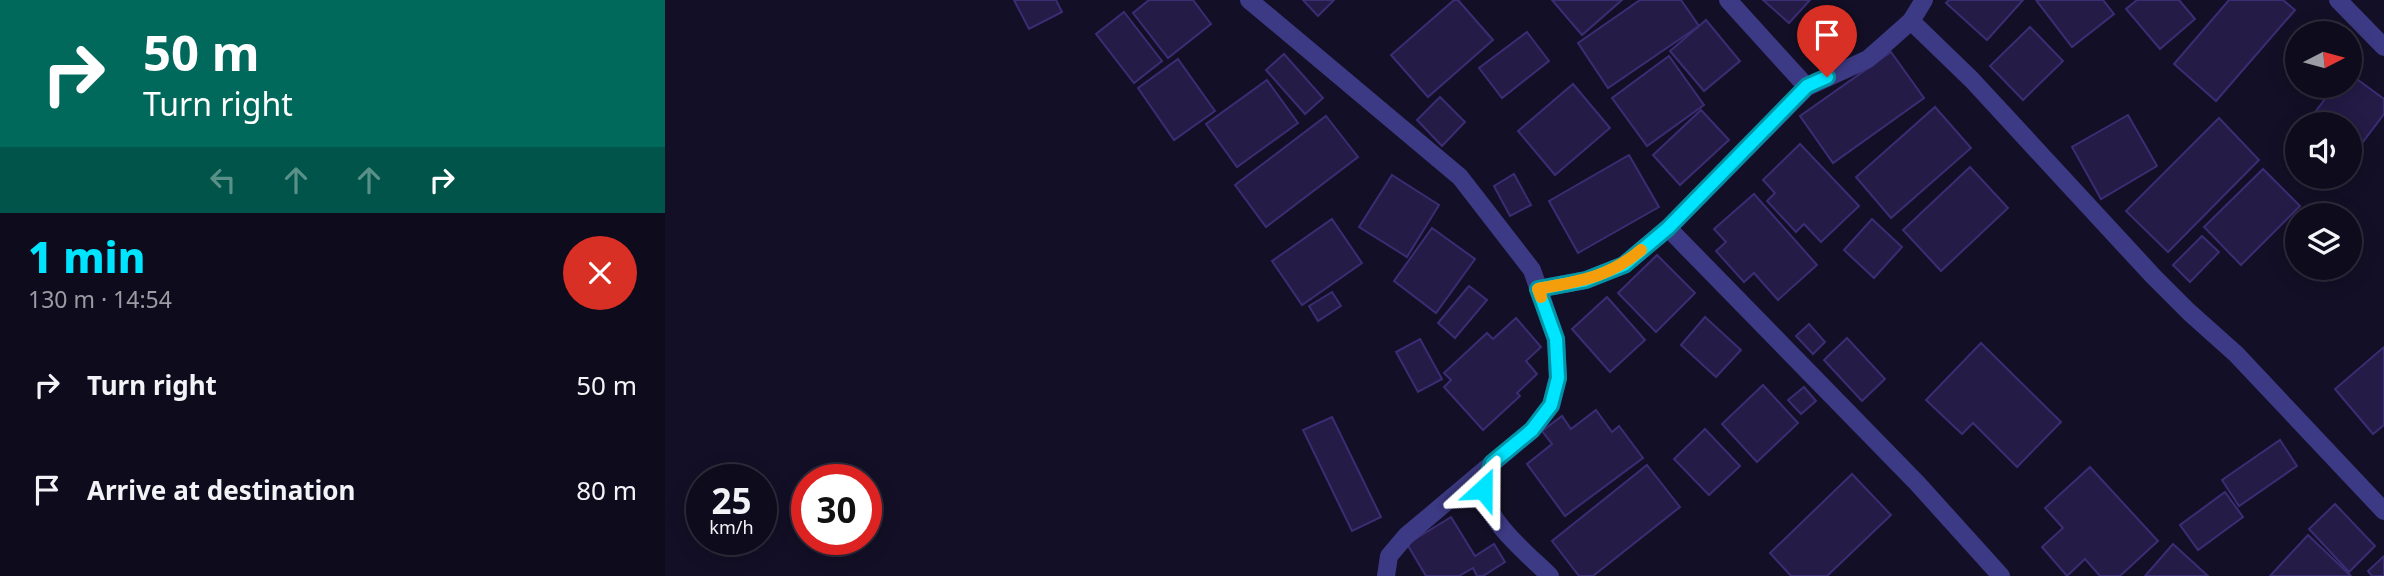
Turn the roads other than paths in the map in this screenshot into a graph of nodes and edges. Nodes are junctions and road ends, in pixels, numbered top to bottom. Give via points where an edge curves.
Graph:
1 (1249, 0) edge
2 (1728, 0) edge
3 (1924, 0) edge
4 (2339, 0) edge
5 (1911, 21) junction
6 (2384, 47) edge
7 (1807, 86) junction
8 (1668, 228) junction
9 (1538, 289) junction
10 (1492, 463) junction
11 (2384, 511) edge
12 (1386, 576) edge
13 (1550, 576) edge
14 (2001, 576) edge

1 - 9 street via 1460,177 1523,256
2 - 7 street
3 - 5 street
4 - 6 street
5 - 7 street via 1868,59
5 - 11 street
7 - 8 street
8 - 9 street via 1624,265 1586,280
8 - 14 street via 1917,483
9 - 10 street via 1556,339 1558,378 1551,405 1532,430
10 - 12 street via 1406,536 1389,556
10 - 13 street via 1483,489 1489,510

